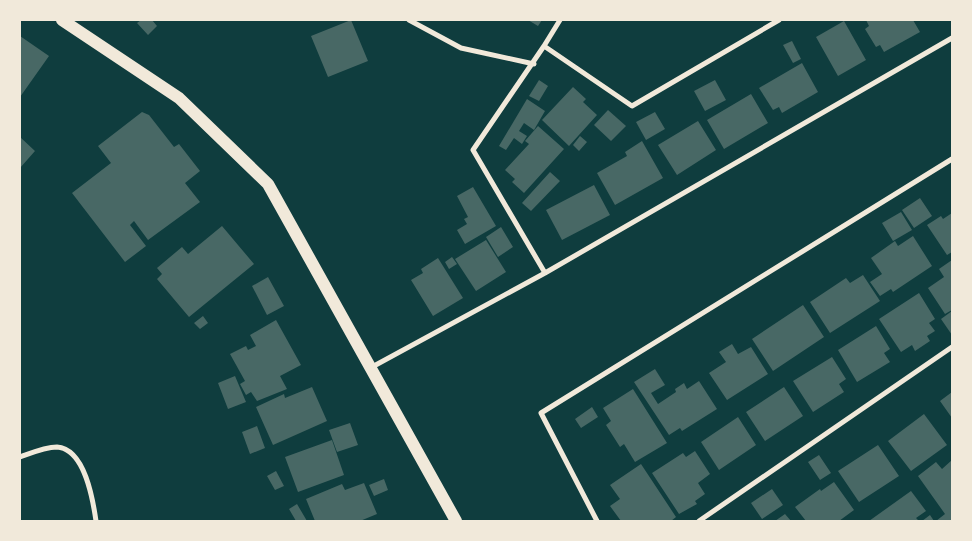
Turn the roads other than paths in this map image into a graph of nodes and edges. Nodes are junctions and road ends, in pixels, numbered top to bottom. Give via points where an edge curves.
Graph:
1 (62, 20) edge
2 (410, 20) edge
3 (560, 20) edge
4 (779, 20) edge
5 (952, 38) edge
6 (544, 46) junction
7 (534, 64) junction
8 (952, 159) edge
9 (545, 272) junction
10 (952, 348) edge
11 (371, 368) junction
12 (20, 457) edge
13 (96, 521) edge
14 (456, 521) edge
15 (597, 521) edge
16 (699, 521) edge

1 - 11 main road via 179,98 268,184
2 - 7 street via 461,48
3 - 6 street
4 - 6 street via 632,106
5 - 9 street
6 - 7 street
7 - 9 street via 473,150
8 - 15 street via 541,413
9 - 11 street
10 - 16 street
11 - 14 main road
12 - 13 street via 56,447 70,452 86,476

